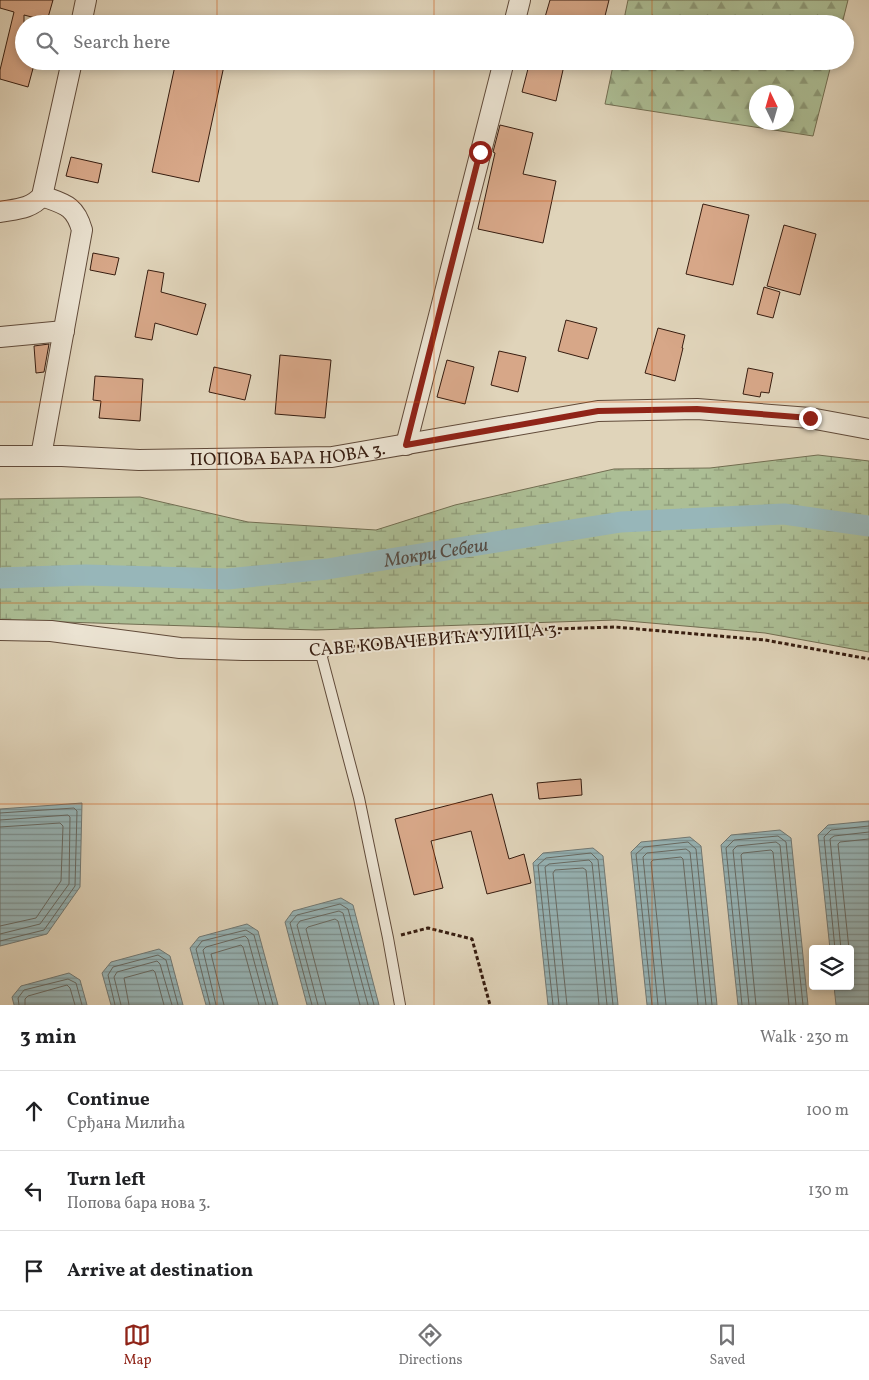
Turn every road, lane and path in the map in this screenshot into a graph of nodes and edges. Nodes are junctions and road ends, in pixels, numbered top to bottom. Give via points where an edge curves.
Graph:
1 (86, 0) edge
2 (520, 0) edge
3 (83, 15) edge
4 (516, 15) edge
5 (70, 70) edge
6 (502, 70) edge
7 (42, 196) junction
8 (0, 212) edge
9 (64, 331) junction
10 (0, 337) edge
11 (869, 429) edge
12 (406, 445) junction
13 (0, 456) edge
14 (41, 456) junction
15 (0, 630) edge
16 (320, 650) junction
17 (869, 659) edge
18 (388, 938) junction
19 (400, 1005) edge
20 (490, 1005) edge

1 - 3 street
2 - 4 street
5 - 7 street
6 - 12 street
7 - 8 street via 36,204
7 - 9 street via 74,211 82,230
9 - 10 street
9 - 14 street
11 - 12 street, ПОПОВА БАРА НОВА 3. via 810,418 697,409 598,411
12 - 14 street, ПОПОВА БАРА НОВА 3. via 332,457 140,460
13 - 14 street, ПОПОВА БАРА НОВА 3.
15 - 16 street, САВЕ КОВАЧЕВИЋА УЛИЦА 3. via 51,631 180,648
16 - 17 path, САВЕ КОВАЧЕВИЋА УЛИЦА 3. via 491,631 616,627 765,640
16 - 18 lane via 359,798
18 - 19 lane
18 - 20 path via 428,928 472,939

